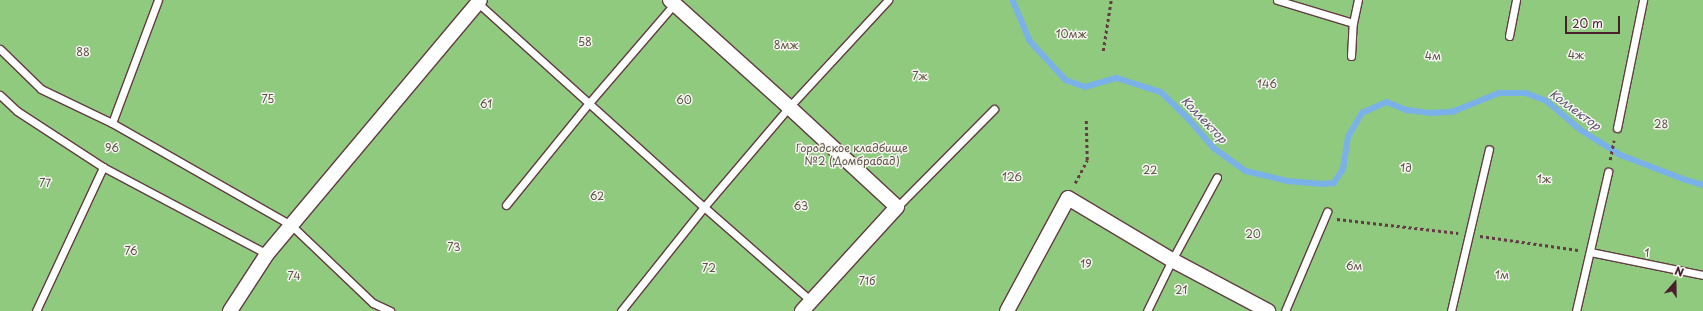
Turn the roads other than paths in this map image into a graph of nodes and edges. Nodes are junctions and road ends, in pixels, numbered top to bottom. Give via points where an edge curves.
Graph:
1 (158, 0) edge
2 (888, 0) edge
3 (1277, 0) edge
4 (1358, 0) edge
5 (1516, 0) edge
6 (1643, 0) edge
7 (479, 1) edge
8 (674, 1) edge
9 (1353, 24) junction
10 (1508, 36) dead end
11 (0, 49) edge
12 (1351, 56) dead end
13 (0, 95) edge
14 (589, 103) junction
15 (789, 106) junction
16 (994, 109) dead end
17 (112, 124) junction
18 (1617, 128) road end
19 (1489, 149) dead end
20 (103, 167) junction
21 (1608, 172) road end
22 (1217, 177) dead end
23 (506, 205) dead end
24 (704, 207) junction
25 (897, 207) junction
26 (1326, 215) road end
27 (291, 225) junction
28 (1590, 252) junction
29 (267, 254) junction
30 (1172, 260) junction
31 (1703, 274) edge
32 (807, 306) edge
33 (36, 311) edge
34 (230, 311) edge
35 (390, 311) edge
36 (620, 311) edge
37 (1007, 311) edge
38 (1147, 311) edge
39 (1268, 311) edge
40 (1285, 311) edge
41 (1451, 311) edge
42 (1576, 311) edge

1 - 17 lane
2 - 15 lane
3 - 9 lane
4 - 9 lane
5 - 10 lane
6 - 18 lane
7 - 14 lane
7 - 27 street
8 - 14 lane
8 - 15 street
9 - 12 lane
11 - 17 lane via 41,89
13 - 20 lane via 17,111
14 - 23 lane
14 - 24 lane
15 - 24 lane
15 - 25 street
16 - 25 lane
17 - 27 lane
19 - 41 lane
20 - 29 lane
20 - 33 lane
21 - 28 lane
22 - 30 lane
24 - 32 lane
24 - 36 lane
25 - 32 street
26 - 40 lane
27 - 29 street
27 - 35 lane via 373,303
28 - 31 lane
28 - 42 lane
29 - 34 street
30 - 37 street via 1068,198
30 - 38 lane
30 - 39 street

